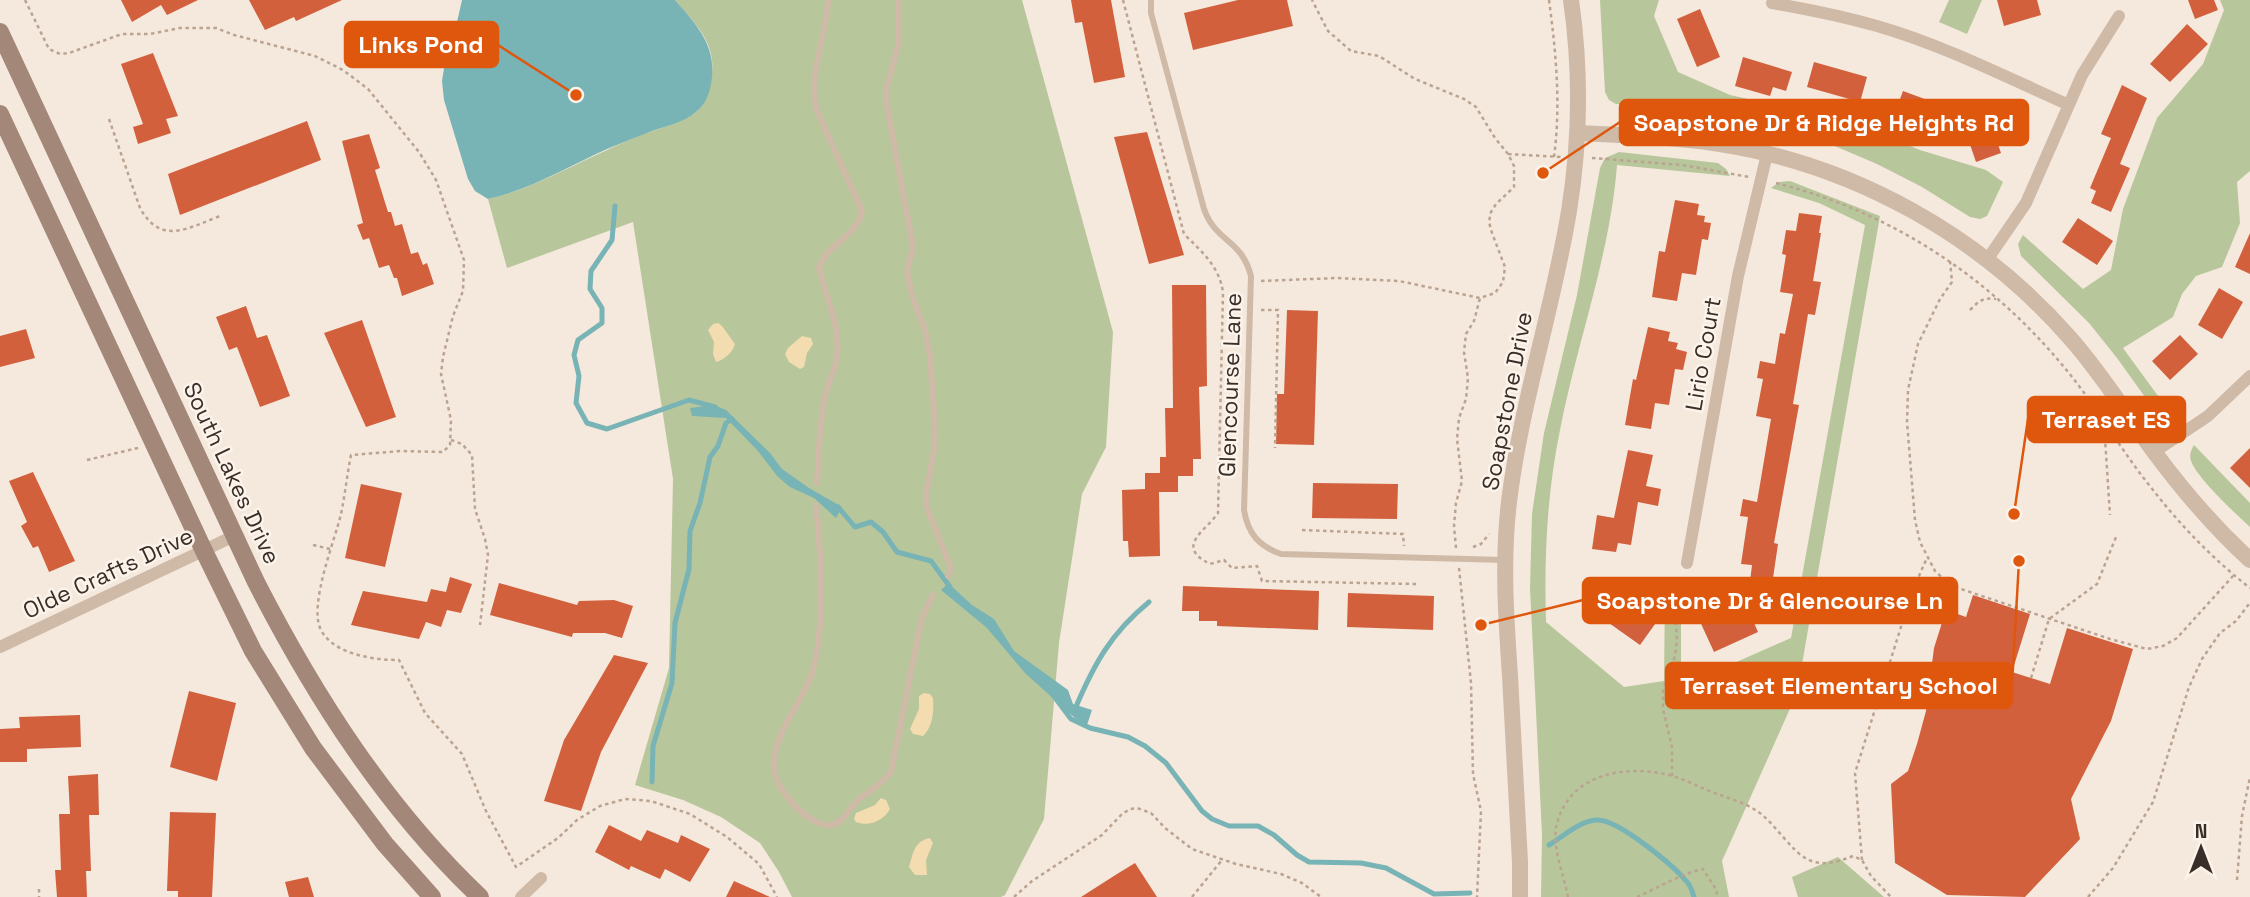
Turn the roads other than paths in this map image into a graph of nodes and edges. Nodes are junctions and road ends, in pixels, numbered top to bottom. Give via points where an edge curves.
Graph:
1 (828, 0) edge
2 (899, 0) edge
3 (1151, 0) edge
4 (1571, 0) edge
5 (1772, 3) dead end
6 (2119, 16) dead end
7 (0, 32) edge
8 (2069, 105) junction
9 (0, 114) edge
10 (1577, 133) junction
11 (1767, 153) junction
12 (1987, 260) junction
13 (2250, 376) edge
14 (2154, 452) junction
15 (817, 483) dead end
16 (816, 505) dead end
17 (234, 536) junction
18 (204, 551) junction
19 (1505, 560) junction
20 (2250, 560) edge
21 (1687, 563) dead end
22 (948, 576) dead end
23 (933, 595) dead end
24 (0, 647) edge
25 (541, 878) dead end
26 (432, 897) edge
27 (480, 897) edge
28 (521, 897) edge
29 (1520, 897) edge

1 - 15 lane via 813,96 862,211 860,222 827,254 820,268 838,354 826,391
2 - 22 lane via 898,47 886,101 913,248 907,271 930,356 935,436 927,508 951,568
3 - 19 lane, Glencourse Lane via 1209,223 1235,245 1248,264 1244,510 1259,543 1282,554
4 - 10 street, Soapstone Drive
5 - 8 street via 1903,34
6 - 8 street
7 - 17 main road, South Lakes Drive
8 - 12 street via 2026,203
9 - 18 main road
10 - 11 street via 1670,138
10 - 19 street, Soapstone Drive via 1561,256 1516,449
11 - 12 street via 1866,187 1951,234
11 - 21 street, Lirio Court via 1738,276
12 - 14 street via 2070,337
13 - 14 street via 2208,416
14 - 20 street via 2196,505
16 - 23 lane via 821,549 818,642 812,674 781,733 774,770 782,792 803,813 834,825 891,772 922,618
17 - 18 street, Olde Crafts Drive
17 - 27 main road, South Lakes Drive via 273,616 330,712 399,807
18 - 24 street, Olde Crafts Drive
18 - 26 main road via 253,651 305,737 385,844
19 - 29 street, Soapstone Drive
25 - 28 street

